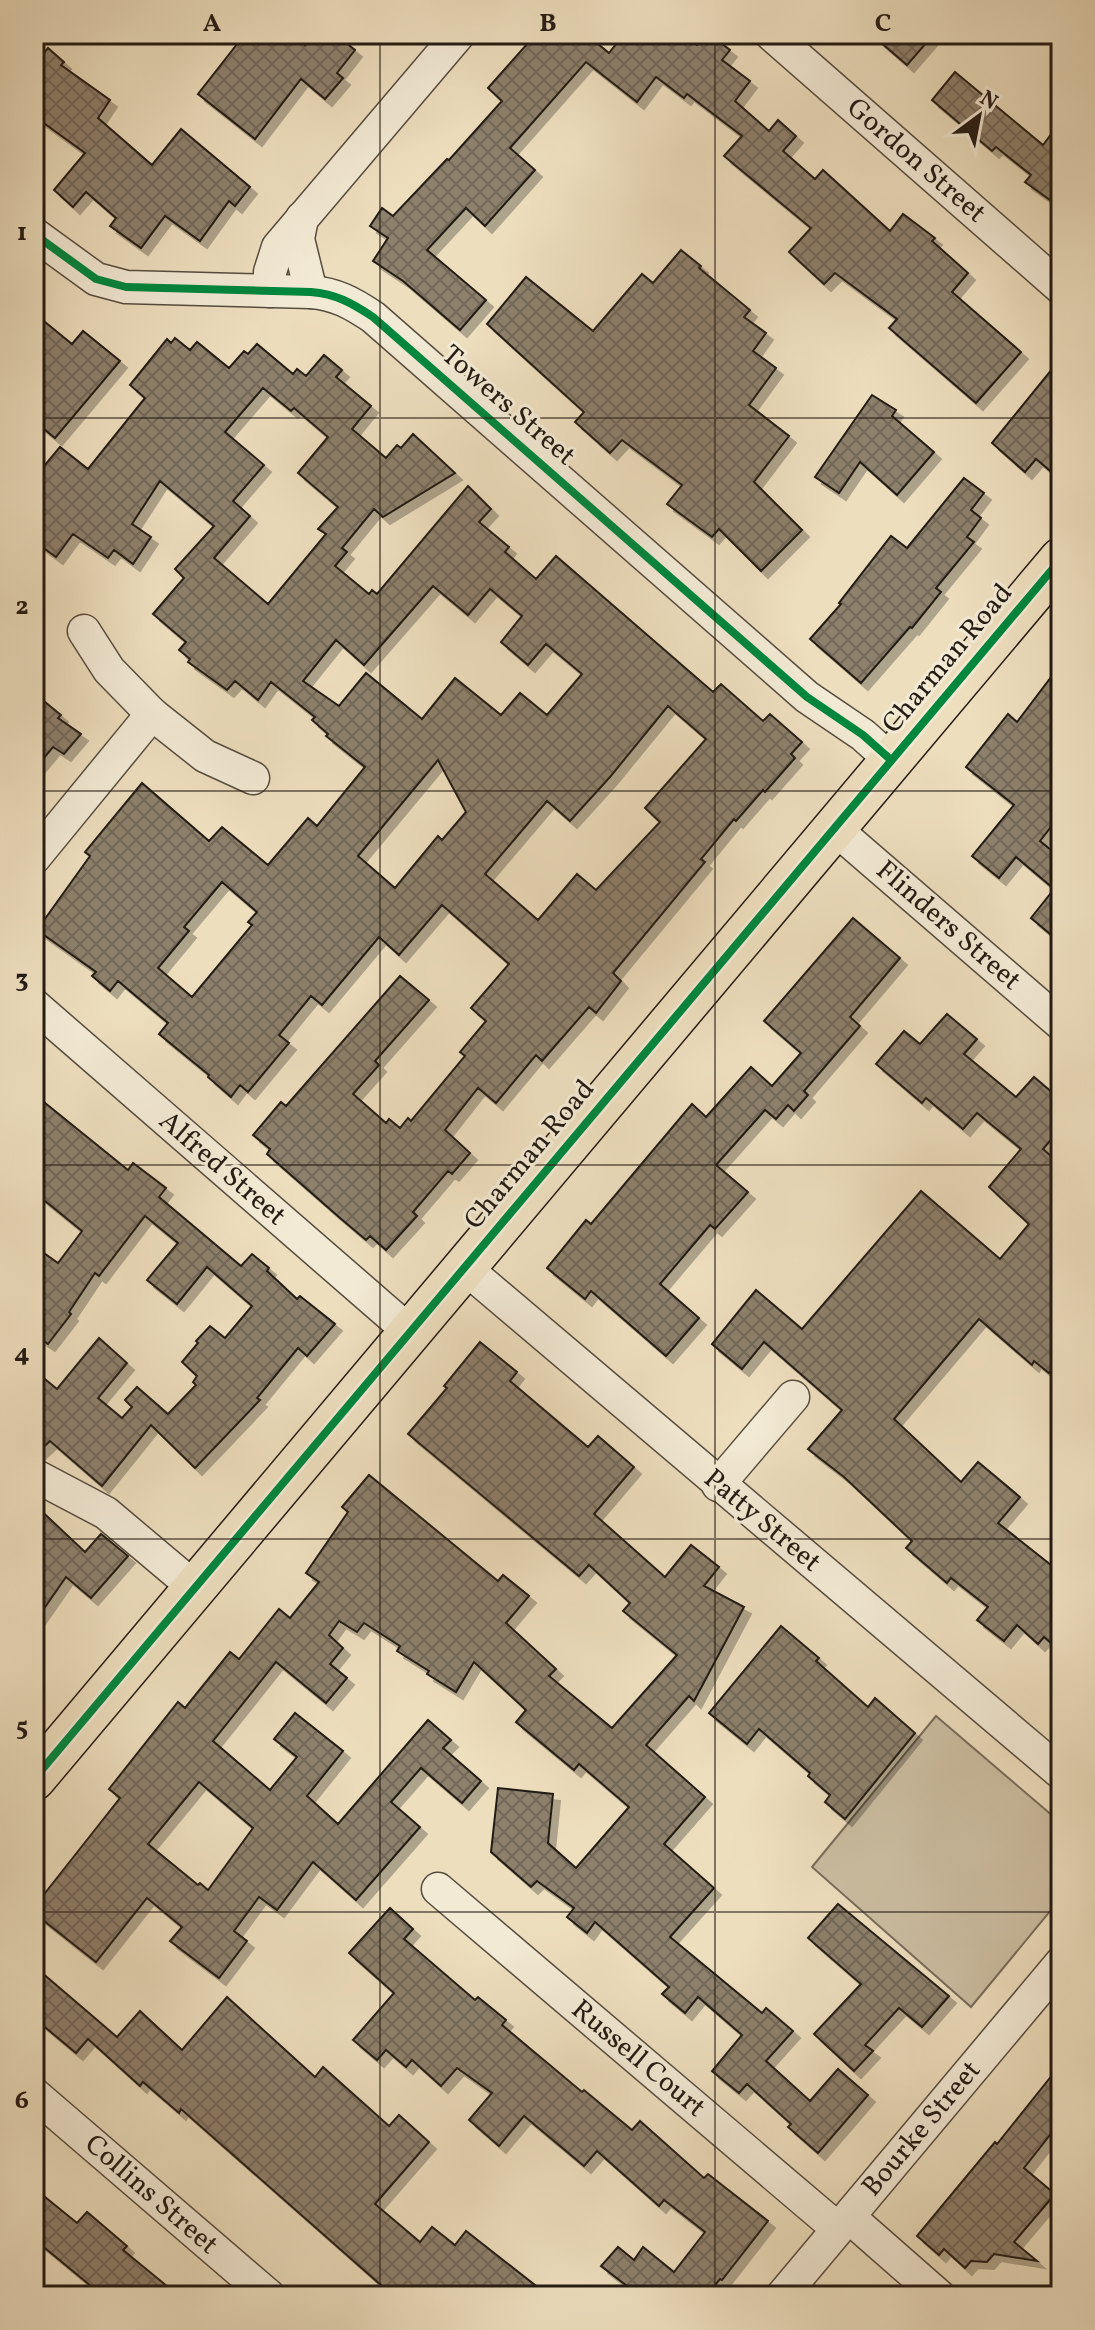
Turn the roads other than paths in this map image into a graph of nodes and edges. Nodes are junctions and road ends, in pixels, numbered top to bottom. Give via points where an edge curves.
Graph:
1 (459, 34) edge
2 (771, 34) edge
3 (302, 218) junction
4 (34, 234) edge
5 (1061, 288) edge
6 (270, 291) junction
7 (311, 292) junction
8 (1061, 559) edge
9 (84, 631) dead end
10 (152, 714) junction
11 (886, 766) junction
12 (253, 778) dead end
13 (834, 828) junction
14 (34, 858) edge
15 (34, 1005) edge
16 (1061, 1024) edge
17 (464, 1267) junction
18 (410, 1332) junction
19 (793, 1397) dead end
20 (34, 1475) edge
21 (718, 1485) junction
22 (195, 1588) junction
23 (1061, 1773) edge
24 (34, 1779) edge
25 (438, 1889) dead end
26 (1061, 1963) edge
27 (34, 2094) edge
28 (843, 2223) junction
29 (269, 2296) edge
30 (782, 2296) edge
31 (939, 2296) edge

1 - 3 street
2 - 5 street, Gordon Street
3 - 6 street via 273,256
3 - 7 street via 298,239
4 - 6 street, Towers Street via 83,272 110,284
6 - 7 street, Towers Street
7 - 11 street, Towers Street via 340,296 373,317 807,697 863,735
8 - 11 main road, Charman Road
9 - 10 street via 109,670
10 - 12 street via 205,756
10 - 14 street
11 - 13 main road, Charman Road
13 - 16 street, Flinders Street
13 - 17 main road, Charman Road
15 - 18 street, Alfred Street
17 - 18 main road, Charman Road
17 - 21 street, Patty Street
18 - 22 main road, Charman Road
19 - 21 street
20 - 22 street via 106,1513
21 - 23 street, Patty Street
22 - 24 main road, Charman Road
25 - 28 street, Russell Court
26 - 28 street, Bourke Street
27 - 29 street, Collins Street
28 - 30 street, Bourke Street
28 - 31 street, Russell Court

